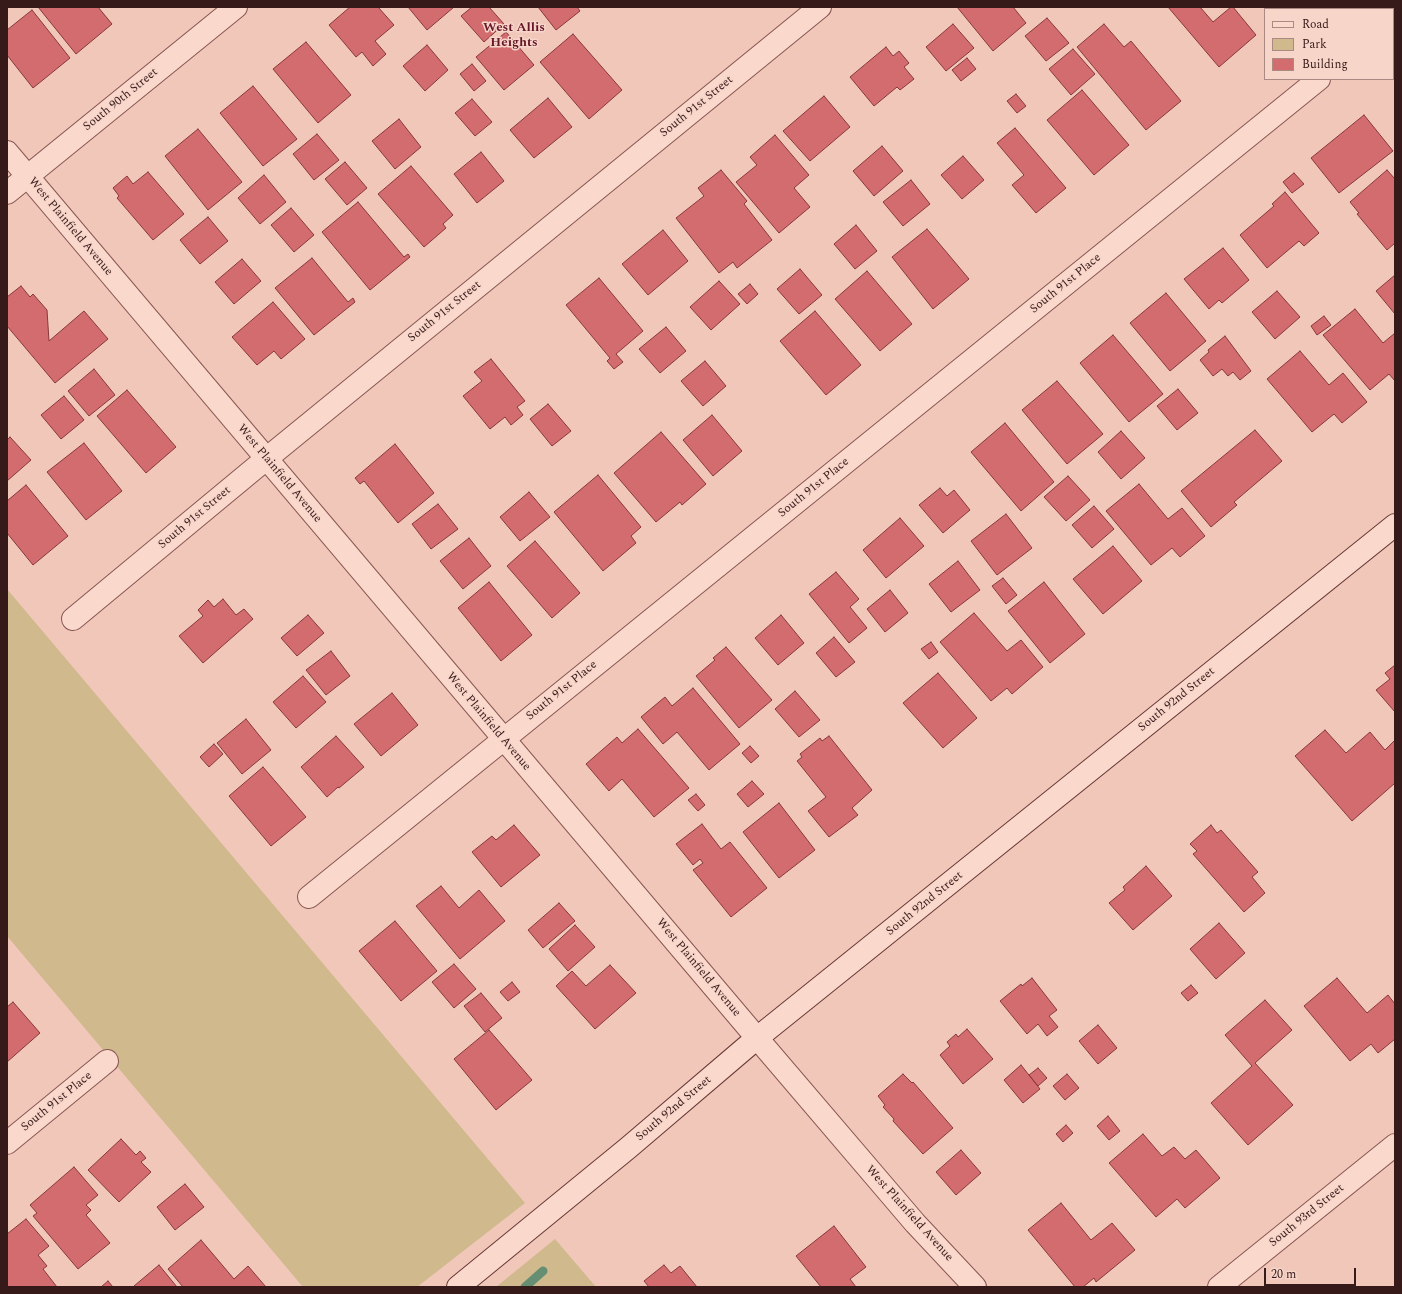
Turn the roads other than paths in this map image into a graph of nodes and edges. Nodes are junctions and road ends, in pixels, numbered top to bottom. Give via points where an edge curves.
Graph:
1 (236, 7) edge
2 (820, 7) edge
3 (1318, 80) edge
4 (7, 152) edge
5 (28, 176) junction
6 (7, 193) edge
7 (266, 459) junction
8 (1395, 525) edge
9 (73, 620) dead end
10 (503, 739) junction
11 (309, 897) dead end
12 (757, 1038) junction
13 (107, 1061) dead end
14 (7, 1143) edge
15 (1395, 1145) edge
16 (458, 1287) edge
17 (975, 1287) edge
18 (1219, 1287) edge

1 - 5 street, South 90th Street
2 - 7 street, South 91st Street
3 - 10 street, South 91st Place
4 - 5 street, West Plainfield Avenue
5 - 6 street, South 90th Street
5 - 7 street, West Plainfield Avenue
7 - 9 street, South 91st Street
7 - 10 street, West Plainfield Avenue
8 - 12 street, South 92nd Street
10 - 11 street, South 91st Place
10 - 12 street, West Plainfield Avenue
12 - 16 street, South 92nd Street
12 - 17 street, West Plainfield Avenue via 916,1223
13 - 14 street, South 91st Place
15 - 18 street, South 93rd Street

